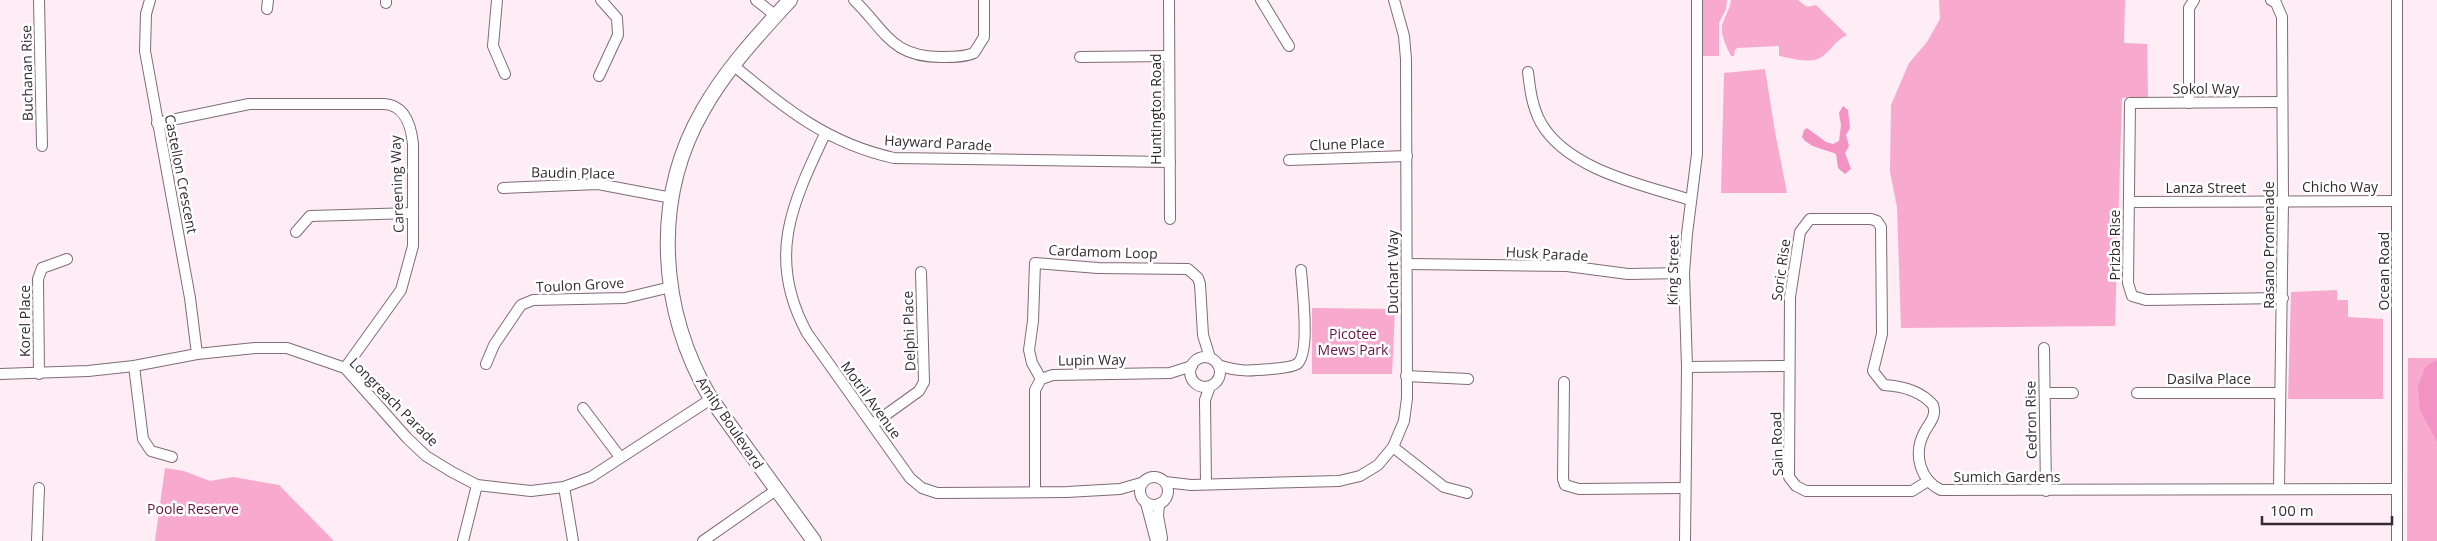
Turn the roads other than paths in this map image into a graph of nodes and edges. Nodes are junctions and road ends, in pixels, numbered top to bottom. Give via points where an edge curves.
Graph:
1 (39, 0) edge
2 (150, 0) edge
3 (497, 0) edge
4 (601, 0) edge
5 (756, 0) edge
6 (790, 0) edge
7 (854, 0) edge
8 (984, 0) edge
9 (1169, 0) edge
10 (1261, 0) edge
11 (1394, 0) edge
12 (1697, 0) edge
13 (2193, 0) edge
14 (2397, 0) edge
15 (2273, 2) edge
16 (776, 16) junction
17 (1289, 46) dead end
18 (1169, 56) junction
19 (1080, 58) dead end
20 (733, 65) junction
21 (1528, 72) dead end
22 (504, 74) dead end
23 (599, 76) dead end
24 (2282, 102) junction
25 (2130, 103) joint
26 (2189, 103) junction
27 (157, 123) junction
28 (825, 134) junction
29 (42, 146) dead end
30 (1406, 156) junction
31 (1289, 160) dead end
32 (1170, 162) junction
33 (503, 188) dead end
34 (672, 198) junction
35 (1691, 200) junction
36 (2283, 201) junction
37 (2398, 201) junction
38 (2128, 202) junction
39 (413, 213) junction
40 (1170, 219) dead end
41 (296, 232) dead end
42 (66, 260) dead end
43 (1408, 264) junction
44 (1301, 270) dead end
45 (921, 272) dead end
46 (1684, 273) junction
47 (671, 287) junction
48 (2283, 298) junction
49 (1203, 335) junction
50 (2044, 348) dead end
51 (198, 354) junction
52 (1214, 361) junction
53 (1195, 362) junction
54 (486, 364) dead end
55 (134, 366) junction
56 (1789, 366) junction
57 (1687, 367) junction
58 (345, 368) junction
59 (1236, 371) junction
60 (1170, 373) junction
61 (0, 374) edge
62 (39, 374) junction
63 (1406, 376) junction
64 (1468, 378) dead end
65 (1041, 379) junction
66 (1195, 382) junction
67 (1214, 382) junction
68 (1564, 382) dead end
69 (2138, 392) dead end
70 (2045, 393) junction
71 (2073, 393) dead end
72 (2280, 393) junction
73 (711, 399) junction
74 (1206, 400) junction
75 (583, 408) dead end
76 (873, 424) junction
77 (1393, 448) junction
78 (172, 457) dead end
79 (620, 457) junction
80 (1928, 481) junction
81 (1166, 482) junction
82 (1141, 483) junction
83 (1206, 484) junction
84 (476, 485) junction
85 (1191, 485) junction
86 (564, 486) junction
87 (38, 488) dead end
88 (1685, 488) junction
89 (2397, 488) junction
90 (1120, 489) junction
91 (776, 490) junction
92 (2279, 490) junction
93 (2046, 491) junction
94 (1035, 492) junction
95 (1467, 493) dead end
96 (1168, 495) junction
97 (1143, 500) junction
98 (1159, 504) junction
99 (37, 541) edge
100 (463, 541) edge
101 (573, 541) edge
102 (702, 541) edge
103 (814, 541) edge
104 (1156, 541) edge
105 (1163, 541) edge
106 (1685, 541) edge
107 (2396, 541) edge

1 - 29 street, Buchanan Rise
2 - 27 street, Castellon Crescent via 144,51
3 - 22 street via 493,46
4 - 23 street via 617,18 618,36
5 - 16 street
6 - 16 street, Amity Boulevard
7 - 8 street via 888,40 914,54 933,57 969,56 979,48 984,37
9 - 18 street, Huntington Road
10 - 17 street
11 - 30 street, Duchart Way via 1404,36 1406,59
12 - 35 street, King Street via 1697,154
13 - 26 street via 2189,8
14 - 37 street, Ocean Road
15 - 24 street, Rasano Promenade via 2282,17
16 - 20 street, Amity Boulevard
18 - 19 street
18 - 32 street, Huntington Road
20 - 28 street, Hayward Parade via 779,104
20 - 34 street, Amity Boulevard via 694,128 680,164
21 - 35 street via 1532,100 1541,124 1569,152 1606,173
24 - 26 street, Sokol Way
24 - 36 street, Rasano Promenade
25 - 26 street, Sokol Way
25 - 38 street, Prizba Rise
27 - 39 street, Careening Way via 249,104 394,105 402,111 412,136
27 - 51 street, Castellon Crescent
28 - 32 street, Hayward Parade via 894,158
28 - 76 street, Motril Avenue via 800,187 788,223 790,291 807,333
30 - 31 street, Clune Place
30 - 43 street, Duchart Way
32 - 40 street, Huntington Road
33 - 34 street, Baudin Place via 598,184
34 - 47 street, Amity Boulevard via 667,249
35 - 46 street, King Street
36 - 37 street, Chicho Way
36 - 38 street, Lanza Street
36 - 48 street, Rasano Promenade
37 - 89 street, Ocean Road
38 - 48 street, Prizba Rise via 2128,283 2132,296 2146,300
39 - 41 street via 310,216
39 - 58 street, Careening Way via 413,246 401,290
42 - 62 street, Korel Place via 38,265
43 - 46 street, Husk Parade via 1566,266 1628,274
43 - 63 street, Duchart Way
44 - 59 street via 1305,344 1302,358 1288,367
45 - 76 street, Delphi Place via 924,382 919,391
46 - 57 street, King Street
47 - 54 street, Toulon Grove via 625,298 517,302
47 - 73 street, Amity Boulevard via 692,366
48 - 72 street, Rasano Promenade
49 - 52 street, Cardamom Loop
49 - 53 street, Cardamom Loop
49 - 65 street, Cardamom Loop via 1200,284 1188,269 1098,268 1035,263 1029,350
50 - 70 street, Cedron Rise
51 - 55 street, Longreach Parade
51 - 58 street, Longreach Parade via 287,348
52 - 53 street
52 - 59 street
52 - 67 street via 1220,372
53 - 60 street, Lupin Way
53 - 66 street via 1190,372
55 - 62 street, Longreach Parade
55 - 78 street via 143,439 152,451
56 - 57 street
56 - 80 street, Sain Road via 1789,477 1796,486 1806,491 1912,491
56 - 80 street, Soric Rise via 1790,297 1802,226 1814,218 1877,221 1881,227 1882,329 1873,370 1884,385 1907,389 1933,405 1934,417 1922,437 1919,454
57 - 88 street, King Street
58 - 84 street, Longreach Parade via 426,456
59 - 67 street
60 - 65 street, Lupin Way via 1053,375
60 - 66 street, Lupin Way
61 - 62 street, Longreach Parade
63 - 64 street
63 - 77 street, Duchart Way via 1404,420
65 - 94 street, Lupin Way via 1035,390
66 - 67 street
66 - 74 street
67 - 74 street
68 - 88 street via 1565,485 1579,489
69 - 72 street, Dasilva Place
70 - 71 street
70 - 93 street, Cedron Rise
72 - 92 street, Rasano Promenade
73 - 79 street, Longreach Parade
73 - 91 street, Amity Boulevard
74 - 83 street
75 - 79 street
76 - 94 street, Motril Avenue via 910,478 929,492
77 - 83 street, Duchart Way via 1378,465 1349,480
77 - 95 street via 1444,487
79 - 86 street, Longreach Parade via 591,477
80 - 93 street, Sumich Gardens via 1936,488 1948,491
81 - 82 street via 1153,476
81 - 85 street, Duchart Way
81 - 96 street
82 - 90 street, Motril Avenue
82 - 97 street via 1139,490
83 - 85 street, Duchart Way
84 - 86 street, Longreach Parade via 531,491
84 - 100 street
85 - 96 street, Duchart Way
86 - 101 street
87 - 99 street
88 - 106 street, King Street
89 - 92 street, Sumich Gardens
89 - 107 street, Ocean Road
90 - 94 street, Motril Avenue
90 - 97 street, Motril Avenue
91 - 102 street
91 - 103 street, Amity Boulevard
92 - 93 street, Sumich Gardens
96 - 98 street
97 - 98 street
97 - 104 street
98 - 105 street

